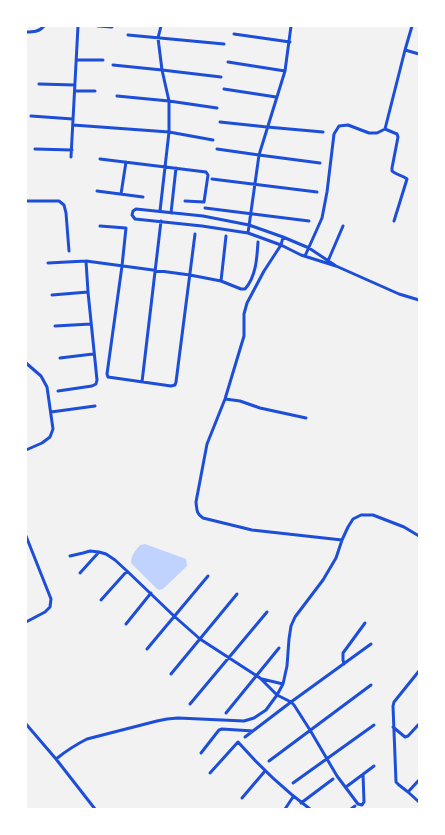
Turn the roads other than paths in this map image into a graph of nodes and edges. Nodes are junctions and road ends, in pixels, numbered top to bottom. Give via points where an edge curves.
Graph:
1 (44, 26) edge
2 (78, 26) edge
3 (98, 26) edge
4 (160, 26) edge
5 (292, 26) edge
6 (412, 26) edge
7 (112, 27) edge
8 (26, 32) edge
9 (234, 34) dead end
10 (128, 35) dead end
11 (158, 38) junction
12 (290, 42) junction
13 (224, 44) dead end
14 (405, 50) junction
15 (419, 54) edge
16 (76, 60) junction
17 (103, 60) dead end
18 (228, 62) dead end
19 (113, 65) dead end
20 (162, 70) junction
21 (285, 71) junction
22 (221, 77) dead end
23 (39, 84) dead end
24 (75, 85) junction
25 (224, 89) dead end
26 (75, 91) junction
27 (95, 91) dead end
28 (117, 96) dead end
29 (276, 97) junction
30 (169, 101) junction
31 (217, 108) dead end
32 (30, 116) dead end
33 (73, 119) junction
34 (220, 122) dead end
35 (73, 125) junction
36 (267, 127) junction
37 (385, 129) junction
38 (170, 132) junction
39 (323, 132) dead end
40 (213, 140) dead end
41 (35, 149) dead end
42 (217, 149) dead end
43 (72, 150) junction
44 (259, 155) junction
45 (72, 157) dead end
46 (100, 158) dead end
47 (126, 162) junction
48 (320, 163) dead end
49 (165, 167) junction
50 (176, 168) junction
51 (212, 179) dead end
52 (255, 184) junction
53 (97, 191) dead end
54 (317, 192) dead end
55 (121, 194) junction
56 (143, 197) dead end
57 (26, 201) edge
58 (185, 201) dead end
59 (205, 208) dead end
60 (160, 212) junction
61 (171, 213) junction
62 (251, 214) junction
63 (161, 221) junction
64 (309, 221) dead end
65 (394, 221) dead end
66 (249, 225) junction
67 (100, 226) dead end
68 (343, 226) dead end
69 (248, 233) junction
70 (194, 234) dead end
71 (226, 236) dead end
72 (283, 237) junction
73 (258, 242) dead end
74 (281, 245) junction
75 (309, 248) junction
76 (69, 251) dead end
77 (305, 256) junction
78 (86, 261) junction
79 (328, 262) junction
80 (48, 263) dead end
81 (122, 266) junction
82 (155, 270) junction
83 (190, 275) junction
84 (221, 281) junction
85 (88, 292) junction
86 (52, 295) dead end
87 (419, 300) edge
88 (91, 324) junction
89 (55, 326) dead end
90 (93, 354) junction
91 (60, 358) dead end
92 (26, 363) edge
93 (142, 382) junction
94 (58, 391) dead end
95 (225, 399) junction
96 (96, 406) dead end
97 (51, 412) junction
98 (306, 418) dead end
99 (26, 450) edge
100 (26, 536) edge
101 (419, 536) edge
102 (342, 540) junction
103 (99, 552) junction
104 (70, 556) dead end
105 (127, 571) junction
106 (80, 573) dead end
107 (208, 576) dead end
108 (151, 593) junction
109 (237, 594) dead end
110 (101, 600) dead end
111 (267, 612) dead end
112 (174, 616) junction
113 (26, 622) edge
114 (365, 623) dead end
115 (126, 624) dead end
116 (200, 639) junction
117 (371, 644) dead end
118 (147, 648) dead end
119 (279, 648) dead end
120 (228, 658) junction
121 (344, 664) junction
122 (419, 671) edge
123 (171, 674) dead end
124 (256, 676) junction
125 (260, 678) junction
126 (283, 684) junction
127 (372, 685) dead end
128 (277, 695) junction
129 (291, 702) junction
130 (190, 704) dead end
131 (226, 713) dead end
132 (26, 724) edge
133 (419, 724) edge
134 (374, 726) dead end
135 (393, 727) junction
136 (310, 730) junction
137 (253, 731) junction
138 (245, 738) dead end
139 (201, 753) dead end
140 (327, 758) junction
141 (56, 759) junction
142 (269, 761) dead end
143 (374, 766) dead end
144 (265, 771) junction
145 (210, 773) dead end
146 (363, 774) junction
147 (334, 779) dead end
148 (419, 780) edge
149 (293, 783) dead end
150 (346, 787) junction
151 (408, 792) junction
152 (293, 797) junction
153 (242, 798) dead end
154 (419, 802) edge
155 (301, 803) junction
156 (355, 806) dead end
157 (95, 809) edge
158 (285, 809) edge
159 (310, 809) edge
160 (351, 809) edge

1 - 8 street via 41,30
2 - 16 street
3 - 7 street
4 - 11 street
5 - 12 street
6 - 14 street
9 - 12 street
10 - 11 street
11 - 13 street
11 - 20 street
12 - 21 street
14 - 15 street
14 - 37 street
16 - 17 street
16 - 24 street
18 - 21 street
19 - 20 street
20 - 22 street
20 - 30 street
21 - 29 street
23 - 24 street
24 - 26 street
25 - 29 street
26 - 27 street
26 - 33 street
28 - 30 street
29 - 36 street
30 - 31 street
30 - 38 street
32 - 33 street
33 - 35 street
34 - 36 street
35 - 38 street
35 - 43 street
36 - 39 street
36 - 44 street
37 - 65 street via 397,134 398,137 392,171 407,179
37 - 75 street via 369,133 348,125 339,126 334,134 322,218
38 - 40 street
38 - 49 street
41 - 43 street
42 - 44 street
43 - 45 street
44 - 48 street
44 - 52 street
46 - 47 street
47 - 49 street
47 - 55 street
49 - 50 street
49 - 60 street
50 - 58 street via 206,172 208,175 204,202
50 - 61 street
51 - 52 street
52 - 54 street
52 - 62 street
53 - 55 street
55 - 56 street
57 - 76 street via 59,201 64,205
59 - 62 street
60 - 61 street
60 - 63 street via 136,209 132,215 136,219
61 - 66 street
62 - 64 street
62 - 66 street
63 - 69 street
63 - 82 street
66 - 69 street
66 - 72 street
67 - 81 street via 126,228
68 - 79 street
69 - 74 street
70 - 83 street
71 - 84 street
72 - 74 street
72 - 75 street
73 - 84 street via 255,271 247,287 241,289
74 - 77 street
74 - 95 street via 247,303 244,336
75 - 77 street
75 - 79 street
77 - 79 street
78 - 80 street
78 - 81 street
78 - 85 street
79 - 87 street via 399,294
81 - 82 street
81 - 93 street via 107,374 110,378
82 - 83 street
82 - 93 street
83 - 84 street
83 - 93 street via 175,385
85 - 86 street
85 - 88 street
88 - 89 street
88 - 90 street
90 - 91 street
90 - 94 street via 96,384
92 - 97 street via 41,376 47,387
95 - 98 street
95 - 102 street via 207,444 196,502 198,515 252,530
96 - 97 street
97 - 99 street via 53,429 50,437
100 - 113 street via 51,599 50,607 45,612
101 - 102 street via 386,519 361,515 353,520
102 - 126 street via 336,558 323,580 291,626
103 - 104 street via 90,551
103 - 105 street via 115,560
103 - 106 street
105 - 108 street
105 - 110 street
107 - 112 street
108 - 112 street
108 - 115 street
109 - 116 street
111 - 120 street
112 - 116 street
112 - 118 street
114 - 121 street via 343,653
116 - 120 street
116 - 123 street
117 - 121 street
119 - 124 street
120 - 124 street
120 - 130 street
121 - 129 street
122 - 135 street via 392,706
124 - 125 street
124 - 131 street
125 - 126 street
125 - 128 street
126 - 128 street
127 - 136 street
128 - 129 street
128 - 141 street via 266,710 244,721 178,718 157,721 87,739
129 - 136 street
129 - 137 street
132 - 141 street
133 - 135 street via 405,738
134 - 140 street
135 - 151 street via 396,782
136 - 140 street
136 - 142 street
137 - 138 street
137 - 139 street via 219,730
140 - 149 street
140 - 150 street
141 - 157 street
143 - 146 street
144 - 145 street via 238,742
144 - 152 street
144 - 153 street
146 - 150 street
146 - 150 street via 362,805 358,804
147 - 155 street
148 - 151 street
151 - 154 street
152 - 155 street
152 - 158 street
155 - 159 street
156 - 160 street

